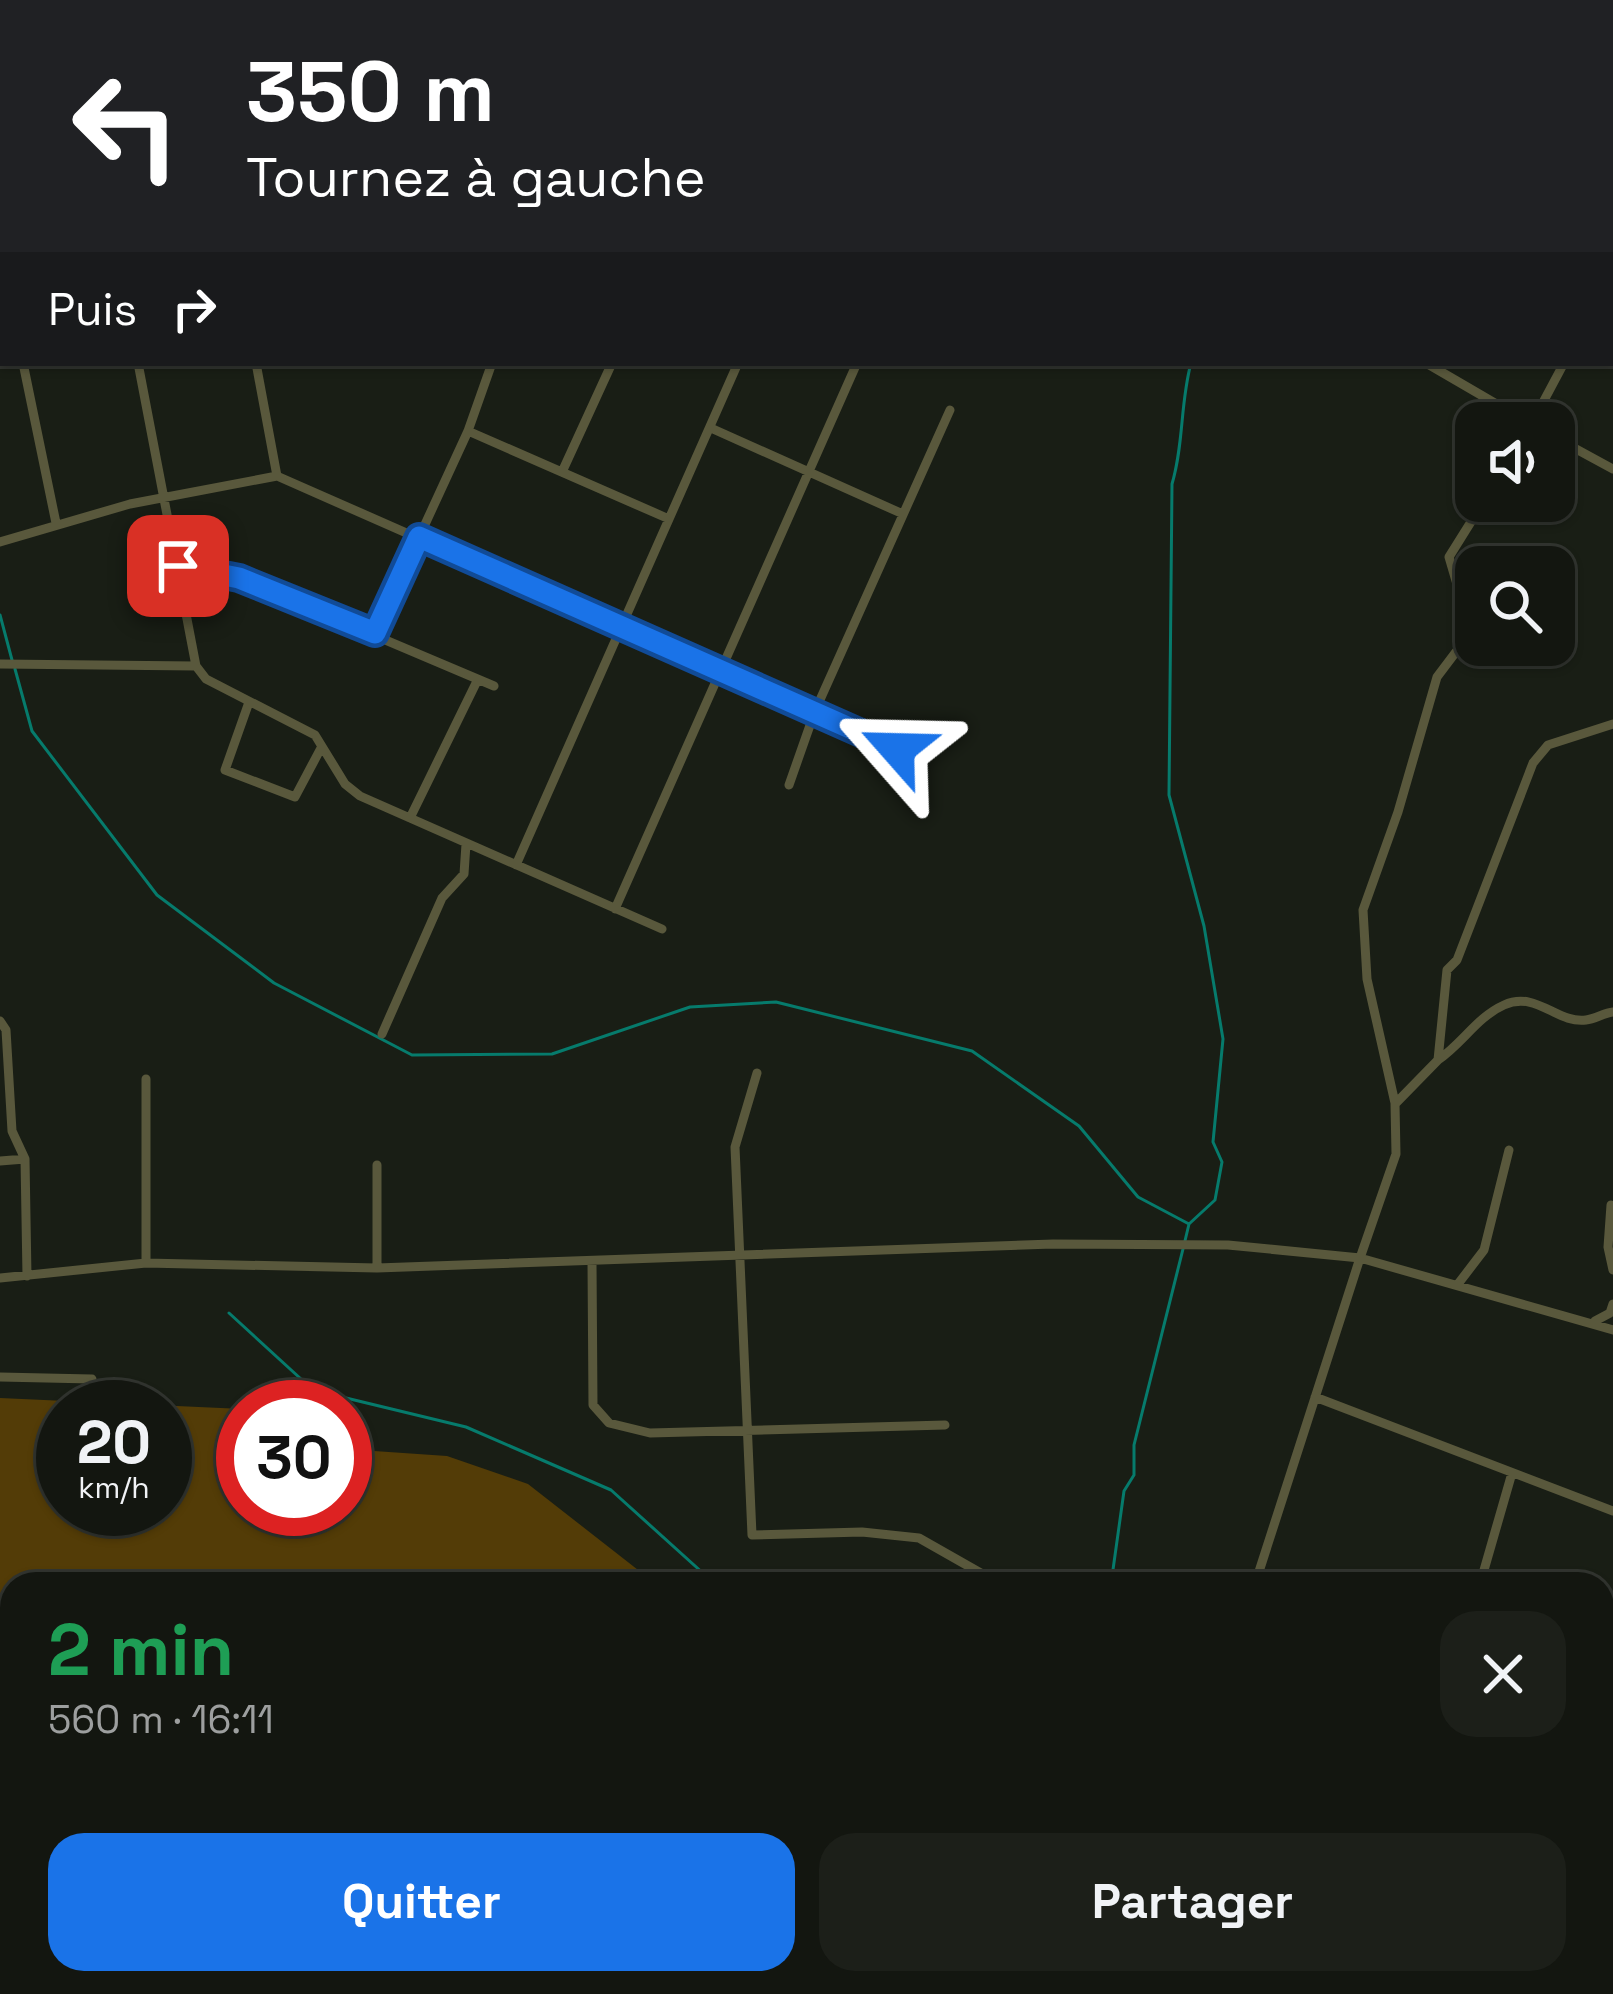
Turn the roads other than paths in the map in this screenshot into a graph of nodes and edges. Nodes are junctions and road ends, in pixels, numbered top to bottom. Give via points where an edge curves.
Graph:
1 (24, 366) edge
2 (139, 366) edge
3 (257, 366) edge
4 (491, 366) edge
5 (611, 366) edge
6 (737, 366) edge
7 (856, 366) edge
8 (1431, 366) edge
9 (1562, 366) edge
10 (1494, 402) edge
11 (1543, 402) edge
12 (950, 410) dead end
13 (713, 429) junction
14 (468, 431) junction
15 (1575, 449) edge
16 (1613, 470) edge
17 (808, 471) junction
18 (562, 472) junction
19 (277, 476) junction
20 (163, 498) junction
21 (903, 514) junction
22 (669, 519) junction
23 (1471, 522) edge
24 (56, 523) junction
25 (419, 537) junction
26 (0, 542) edge
27 (178, 566) junction
28 (622, 625) junction
29 (375, 633) junction
30 (0, 664) edge
31 (196, 666) junction
32 (719, 668) junction
33 (478, 679) junction
34 (494, 686) dead end
35 (248, 705) junction
36 (814, 711) junction
37 (1613, 724) edge
38 (322, 748) junction
39 (897, 749) dead end
40 (788, 784) dead end
41 (410, 818) junction
42 (466, 844) junction
43 (516, 865) junction
44 (615, 909) junction
45 (662, 929) dead end
46 (1613, 1012) edge
47 (0, 1021) edge
48 (382, 1034) dead end
49 (1438, 1060) junction
50 (757, 1072) dead end
51 (146, 1079) dead end
52 (1396, 1104) junction
53 (1510, 1150) dead end
54 (25, 1159) junction
55 (0, 1161) edge
56 (377, 1166) dead end
57 (1611, 1205) edge
58 (742, 1258) junction
59 (1360, 1258) junction
60 (592, 1262) junction
61 (146, 1263) junction
62 (377, 1268) junction
63 (1613, 1270) edge
64 (27, 1276) junction
65 (0, 1278) edge
66 (1458, 1284) junction
67 (1613, 1304) edge
68 (1595, 1321) junction
69 (1613, 1330) edge
70 (0, 1377) edge
71 (92, 1379) dead end
72 (1315, 1397) junction
73 (945, 1425) dead end
74 (743, 1431) junction
75 (1512, 1473) junction
76 (1613, 1511) edge
77 (979, 1572) edge
78 (1259, 1572) edge
79 (1483, 1572) edge

1 - 24 street
2 - 20 street
3 - 19 street
4 - 14 street
5 - 18 street
6 - 13 street
7 - 17 street
8 - 10 street
9 - 11 street
12 - 21 street
13 - 17 street
13 - 22 street
14 - 18 street
14 - 25 street
15 - 16 street
17 - 21 street
17 - 32 street
18 - 22 street
19 - 20 street
19 - 25 street
20 - 24 street
20 - 27 street
21 - 36 street
22 - 28 street
23 - 52 street via 1449,557 1471,632 1437,677 1363,910 1367,979
24 - 26 street
25 - 28 street
25 - 29 street
27 - 29 street via 239,578
27 - 31 street
28 - 32 street
28 - 43 street
29 - 33 street
30 - 31 street
31 - 35 street
32 - 36 street
32 - 44 street
33 - 34 street
33 - 41 street
35 - 38 street via 299,724
35 - 38 street via 225,770 295,796
36 - 39 street
36 - 40 street
37 - 49 street via 1548,745 1533,764 1447,970
38 - 41 street via 345,784
41 - 42 street
42 - 43 street
42 - 48 street via 464,874 442,898
43 - 44 street
44 - 45 street
46 - 49 street via 1582,1022 1524,999 1475,1024
47 - 54 street via 12,1131
49 - 52 street
50 - 58 street via 735,1148
51 - 61 street
52 - 59 street via 1396,1154
53 - 66 street via 1484,1250
54 - 55 street
54 - 64 street
56 - 62 street
57 - 63 street
58 - 59 street via 1053,1244 1228,1245
58 - 60 street
58 - 74 street
59 - 66 street
59 - 72 street
60 - 62 street
60 - 74 street via 593,1405 609,1423 650,1433
61 - 62 street
61 - 64 street
64 - 65 street
66 - 68 street
67 - 68 street
68 - 69 street
70 - 71 street
72 - 75 street
72 - 78 street
73 - 74 street
74 - 77 street via 752,1535 920,1538
75 - 76 street
75 - 79 street

